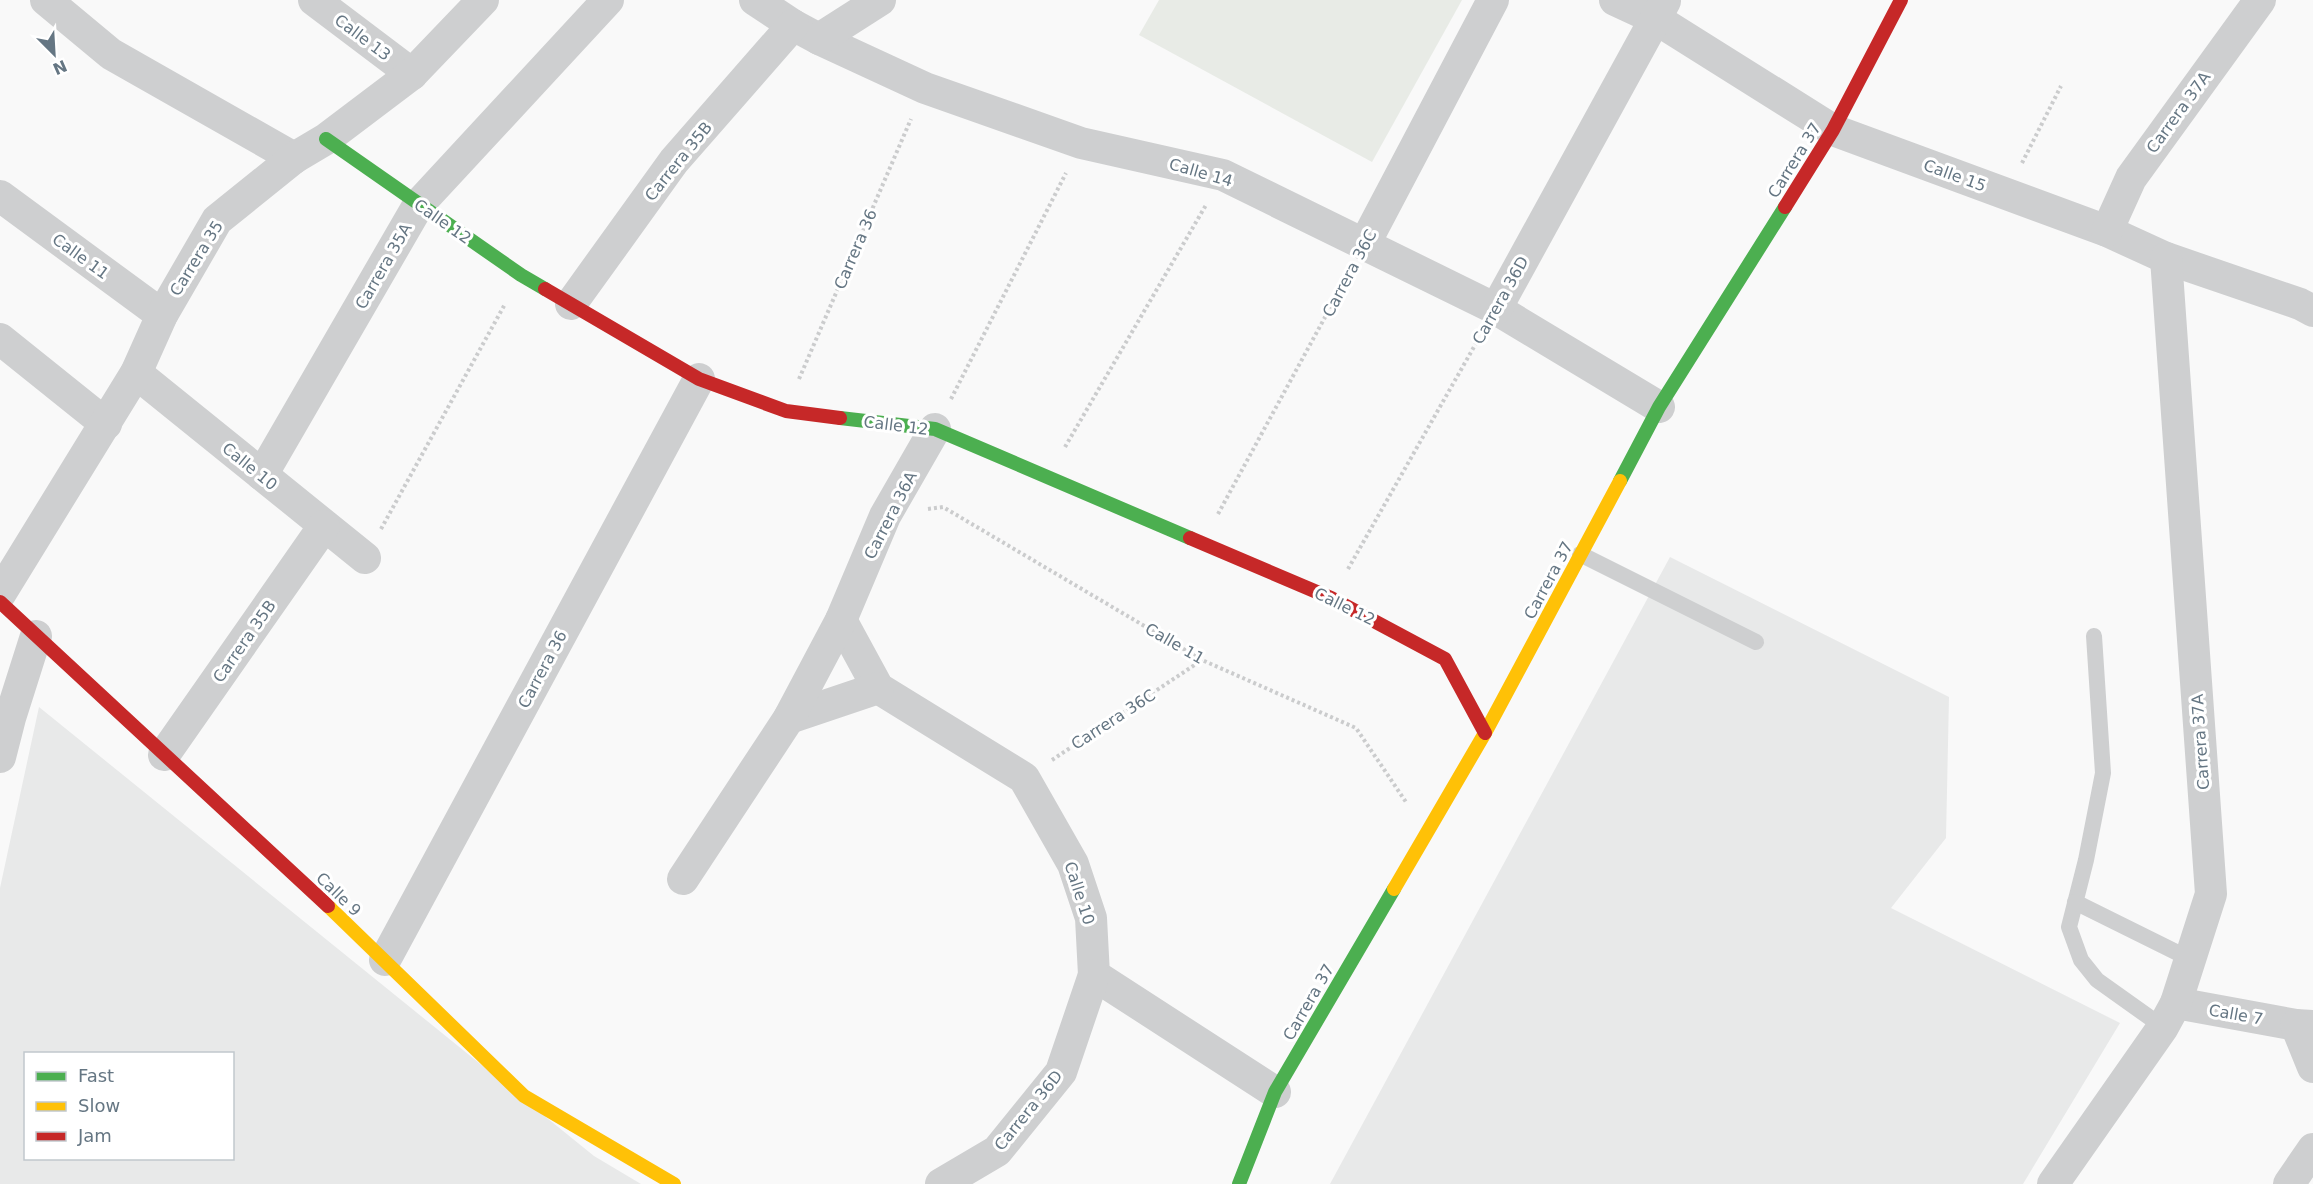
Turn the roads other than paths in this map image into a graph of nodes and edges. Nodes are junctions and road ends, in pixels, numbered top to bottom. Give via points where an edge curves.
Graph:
1 (46, 0) edge
2 (314, 0) edge
3 (483, 0) edge
4 (608, 0) edge
5 (755, 0) edge
6 (880, 0) edge
7 (1492, 0) edge
8 (1615, 0) edge
9 (1901, 0) edge
10 (2260, 0) edge
11 (1661, 10) edge
12 (806, 32) junction
13 (412, 74) junction
14 (1833, 130) junction
15 (326, 139) junction
16 (294, 158) junction
17 (0, 196) edge
18 (419, 204) junction
19 (2107, 231) junction
20 (1365, 243) junction
21 (2166, 258) junction
22 (2309, 299) edge
23 (572, 304) junction
24 (1496, 309) junction
25 (162, 315) junction
26 (0, 339) edge
27 (136, 373) junction
28 (699, 379) junction
29 (1659, 407) junction
30 (106, 424) junction
31 (935, 429) junction
32 (262, 476) junction
33 (324, 526) junction
34 (1580, 554) junction
35 (364, 558) road end
36 (0, 594) edge
37 (0, 603) edge
38 (841, 620) junction
39 (36, 636) junction
40 (2094, 636) dead end
41 (1756, 642) dead end
42 (878, 688) junction
43 (5, 717) edge
44 (789, 718) junction
45 (1485, 733) junction
46 (164, 755) junction
47 (0, 757) edge
48 (683, 879) dead end
49 (2075, 902) junction
50 (2190, 959) junction
51 (385, 960) junction
52 (1094, 975) junction
53 (2170, 1015) junction
54 (2304, 1025) edge
55 (2313, 1067) edge
56 (1275, 1092) junction
57 (2313, 1149) edge
58 (674, 1184) edge
59 (941, 1184) edge
60 (1239, 1184) edge
61 (2053, 1184) edge
62 (2289, 1184) edge

1 - 16 street via 111,54
2 - 13 street, Calle 13
3 - 13 street, Carrera 35
4 - 18 street, Carrera 35A
5 - 12 street, Calle 14
6 - 12 street, Carrera 35B
7 - 20 street, Carrera 36C
8 - 11 street, Calle 15
9 - 14 street, Carrera 37
10 - 19 street, Carrera 37A via 2131,178
11 - 14 street, Calle 15
11 - 24 street, Carrera 36D
12 - 20 street, Calle 14 via 924,88 1082,143 1223,176
12 - 23 street, Carrera 35B via 674,161
13 - 15 street, Carrera 35
14 - 19 street, Calle 15
14 - 29 street, Carrera 37
15 - 16 street, Carrera 35
15 - 18 street, Calle 12
16 - 25 street, Carrera 35 via 217,220
17 - 25 street, Calle 11
18 - 23 street, Calle 12 via 521,275
18 - 32 street, Carrera 35A
19 - 21 street, Calle 15
20 - 24 street, Calle 14
21 - 22 street, Calle 15
21 - 50 street, Carrera 37A via 2211,894
23 - 28 street, Calle 12
24 - 29 street, Calle 14
25 - 27 street, Carrera 35
26 - 30 street
27 - 30 street, Carrera 35
27 - 32 street, Calle 10
28 - 31 street, Calle 12 via 786,411
28 - 51 street, Carrera 36
29 - 34 street, Carrera 37
30 - 36 street, Carrera 35
31 - 38 street, Carrera 36A via 885,516
31 - 45 street, Calle 12 via 1331,598 1445,659
32 - 33 street, Calle 10
33 - 35 street, Calle 10
33 - 46 street, Carrera 35B
34 - 41 lane
34 - 45 street, Carrera 37
37 - 39 street, Calle 9
38 - 42 street, Calle 10
38 - 44 street, Carrera 36A
39 - 43 street
39 - 46 street, Calle 9
40 - 49 lane via 2103,773
42 - 44 street
42 - 52 street, Calle 10 via 1024,778 1076,875 1091,918
43 - 47 street
44 - 48 street, Carrera 36A
45 - 56 street, Carrera 37
46 - 51 street, Calle 9
49 - 50 lane
49 - 53 lane via 2069,927 2081,960 2097,980
50 - 53 street, Carrera 37A
51 - 58 street, Calle 9 via 524,1096
52 - 56 street
52 - 59 street, Carrera 36D via 1061,1072 996,1151
53 - 54 street, Calle 7
53 - 61 street, Carrera 37A
54 - 55 street, Calle 7
56 - 60 street, Carrera 37
57 - 62 street

